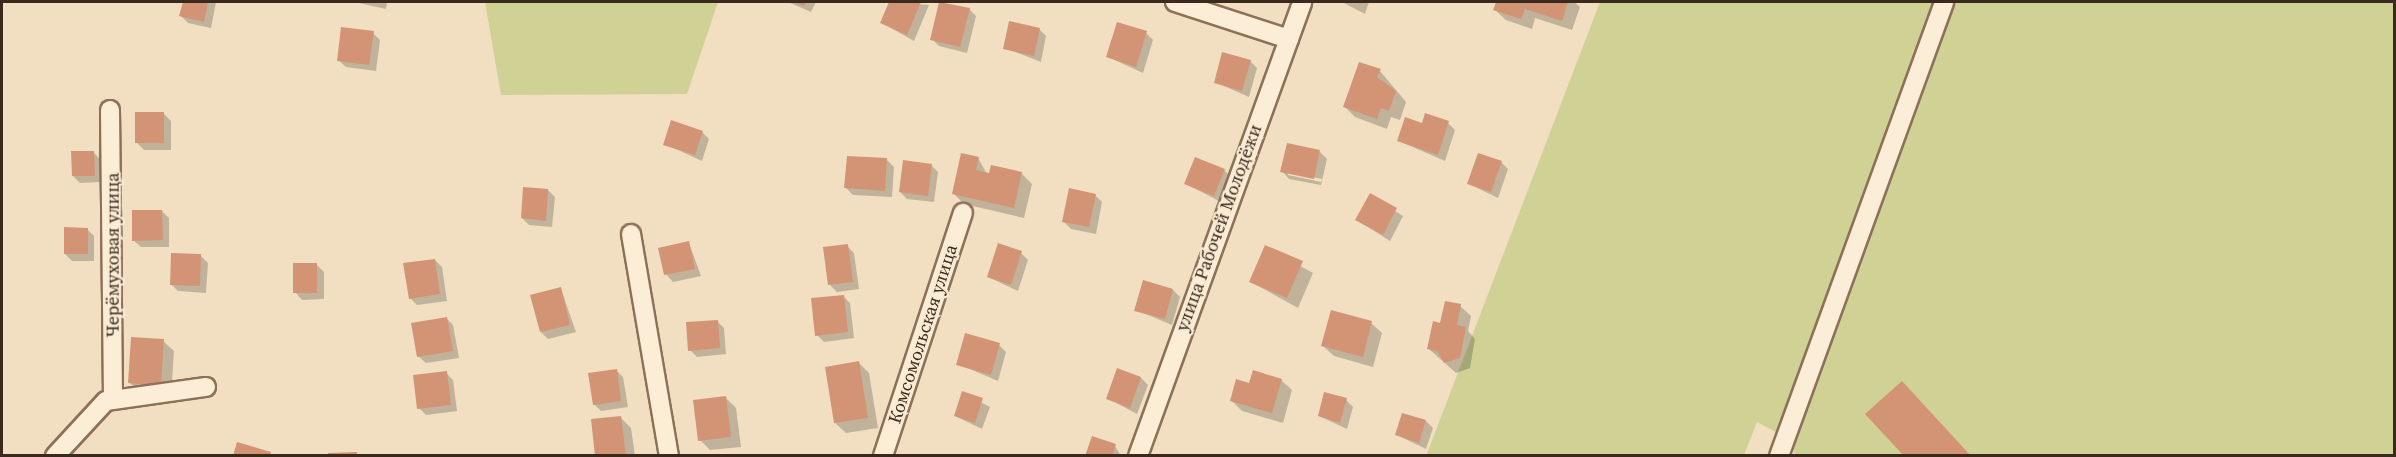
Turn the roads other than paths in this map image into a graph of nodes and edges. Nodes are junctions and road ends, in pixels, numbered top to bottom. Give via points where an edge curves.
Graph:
1 (1174, 2) edge
2 (1302, 2) edge
3 (1944, 2) edge
4 (1289, 39) junction
5 (110, 110) dead end
6 (963, 213) dead end
7 (631, 234) dead end
8 (206, 387) dead end
9 (114, 399) junction
10 (55, 456) edge
11 (669, 456) edge
12 (883, 456) edge
13 (1137, 456) edge
14 (1779, 456) edge

1 - 4 street
2 - 4 street, улица Рабочей Молодёжи
3 - 14 street
4 - 13 street, улица Рабочей Молодёжи
5 - 9 street, Черёмуховая улица
6 - 12 street, Комсомольская улица
7 - 11 street
8 - 9 street
9 - 10 street

